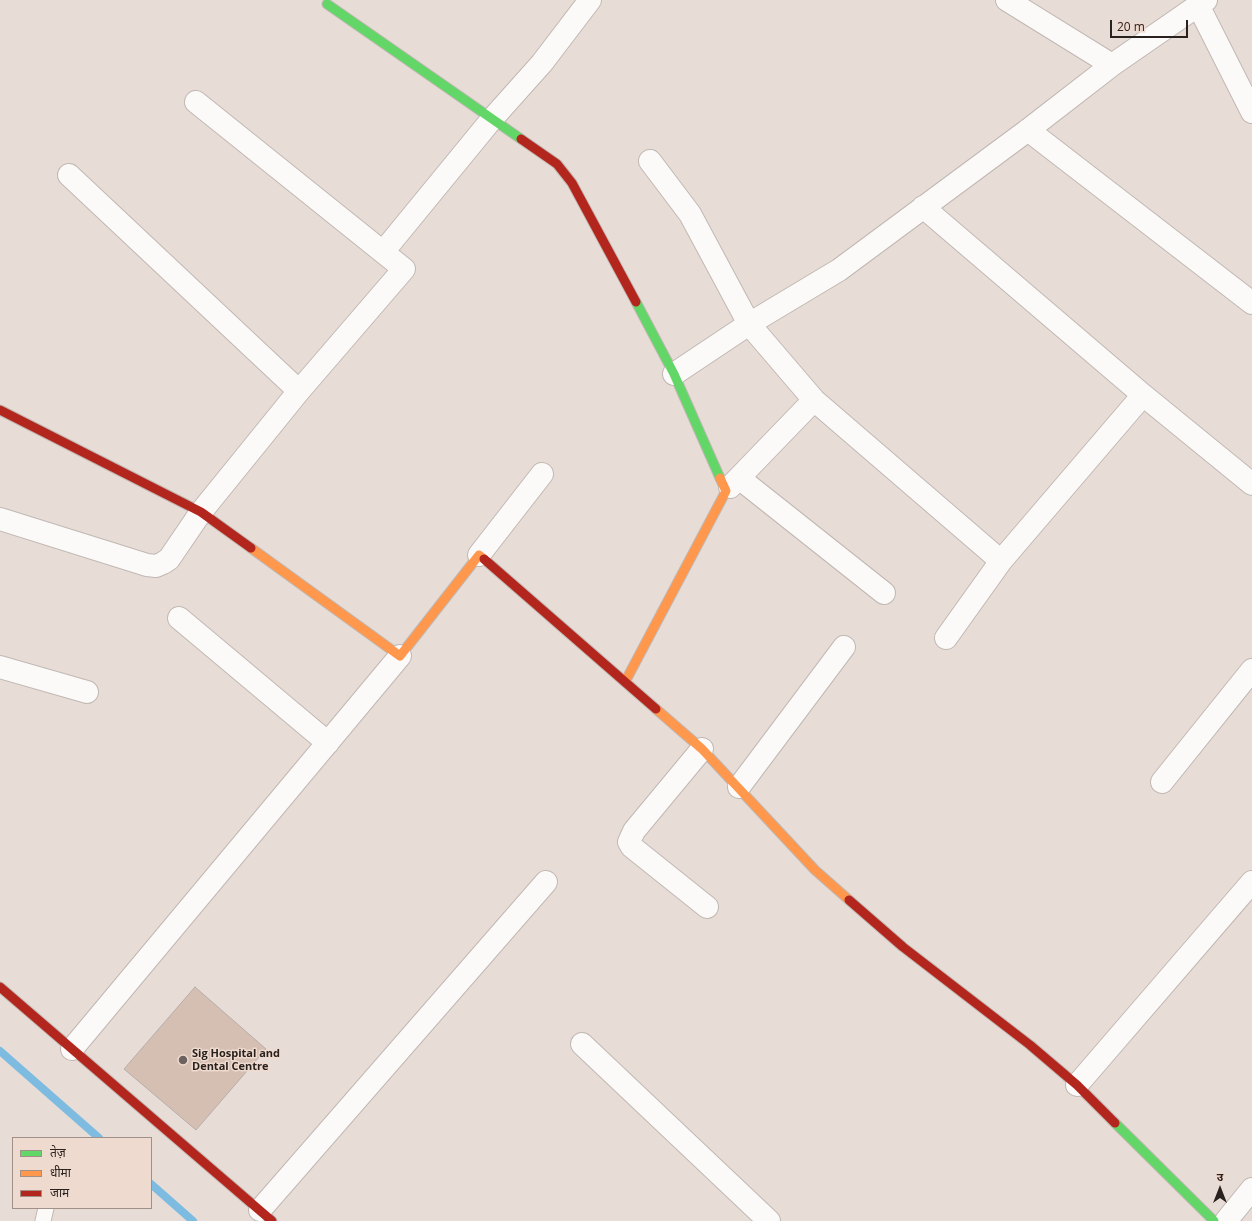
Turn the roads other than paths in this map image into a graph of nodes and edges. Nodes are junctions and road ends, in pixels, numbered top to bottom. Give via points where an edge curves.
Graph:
1 (590, 0) edge
2 (1007, 0) edge
3 (1202, 3) edge
4 (327, 4) dead end
5 (1112, 65) junction
6 (196, 102) dead end
7 (1252, 112) edge
8 (492, 119) junction
9 (1028, 130) junction
10 (650, 161) dead end
11 (69, 175) dead end
12 (923, 207) junction
13 (383, 252) junction
14 (1252, 303) edge
15 (749, 324) junction
16 (674, 374) junction
17 (300, 391) junction
18 (1143, 395) junction
19 (814, 400) junction
20 (0, 410) edge
21 (542, 474) dead end
22 (733, 484) junction
23 (1252, 484) edge
24 (201, 512) junction
25 (0, 518) edge
26 (479, 555) junction
27 (1001, 561) junction
28 (884, 593) dead end
29 (179, 618) dead end
30 (946, 638) dead end
31 (844, 647) dead end
32 (400, 656) junction
33 (0, 668) edge
34 (1252, 670) edge
35 (625, 682) junction
36 (87, 692) dead end
37 (328, 743) junction
38 (702, 749) junction
39 (1162, 782) dead end
40 (739, 787) junction
41 (546, 882) dead end
42 (1252, 882) edge
43 (707, 907) dead end
44 (0, 987) edge
45 (582, 1044) dead end
46 (72, 1049) junction
47 (1077, 1084) junction
48 (1252, 1189) edge
49 (46, 1209) edge
50 (266, 1215) edge
51 (44, 1221) edge
52 (769, 1221) edge
53 (1214, 1221) edge
54 (1226, 1221) edge

1 - 8 street via 542,63
2 - 5 street
3 - 5 street
3 - 7 street
4 - 8 street
5 - 9 street
6 - 13 street
8 - 13 street
8 - 16 street via 557,164 572,183
9 - 12 street
9 - 14 street
10 - 15 street via 690,214
11 - 17 street
12 - 15 street via 839,270
12 - 18 street
13 - 17 street via 404,269
15 - 16 street
15 - 19 street
16 - 22 street
17 - 24 street
18 - 23 street
18 - 27 street
19 - 22 street
19 - 27 street
20 - 24 street
21 - 26 street
22 - 28 street
22 - 35 street
24 - 25 street via 169,558 156,566 148,566
24 - 32 street
26 - 32 street
26 - 35 street
27 - 30 street
29 - 37 street
31 - 40 street
32 - 37 street
33 - 36 street
34 - 39 street
35 - 38 street
37 - 46 street
38 - 40 street
38 - 43 street via 634,832 629,842
40 - 47 street via 815,870 903,947
41 - 50 street
42 - 47 street
44 - 46 street
45 - 52 street
46 - 50 street
47 - 53 street
48 - 54 street
49 - 51 lane

